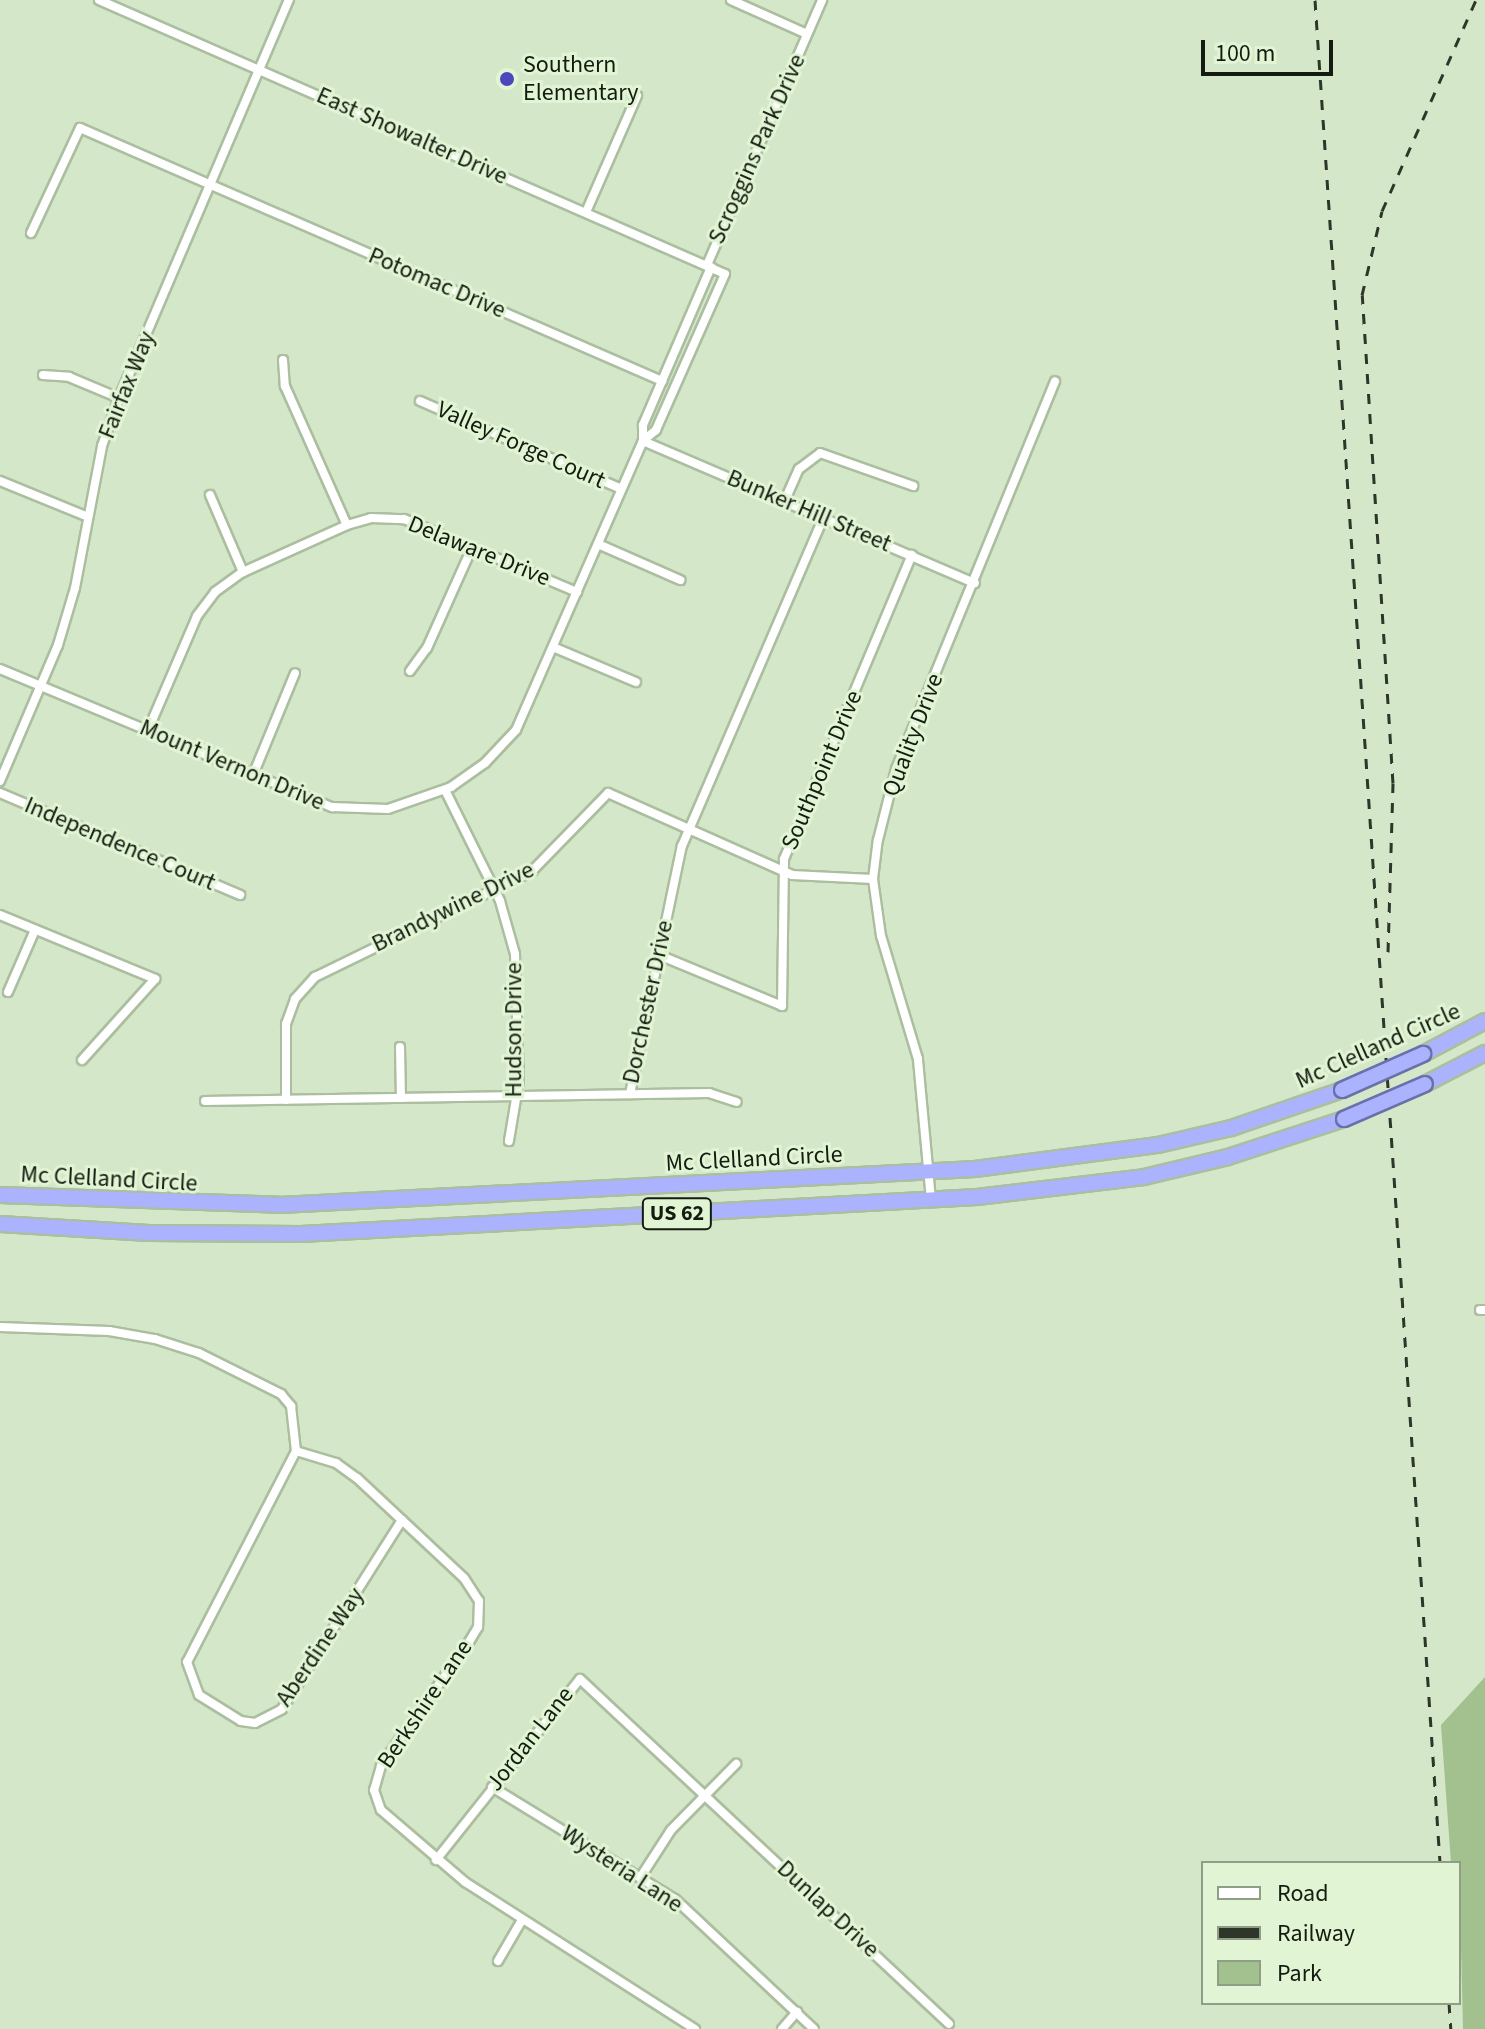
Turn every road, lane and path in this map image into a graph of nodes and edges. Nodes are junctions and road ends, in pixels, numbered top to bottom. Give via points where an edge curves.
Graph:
1 (99, 0) edge
2 (289, 0) edge
3 (731, 0) edge
4 (822, 0) edge
5 (807, 34) junction
6 (261, 70) junction
7 (637, 96) dead end
8 (213, 186) junction
9 (586, 212) junction
10 (31, 233) dead end
11 (709, 266) junction
12 (725, 274) joint
13 (283, 360) dead end
14 (43, 375) dead end
15 (662, 381) junction
16 (1055, 381) dead end
17 (119, 398) junction
18 (420, 401) dead end
19 (643, 441) junction
20 (0, 481) edge
21 (913, 486) dead end
22 (621, 489) junction
23 (210, 495) dead end
24 (785, 500) junction
25 (88, 517) junction
26 (824, 517) junction
27 (347, 525) junction
28 (598, 544) junction
29 (472, 548) junction
30 (912, 555) junction
31 (243, 572) junction
32 (680, 580) dead end
33 (975, 583) junction
34 (577, 592) junction
35 (553, 647) junction
36 (0, 669) edge
37 (410, 671) dead end
38 (295, 673) dead end
39 (636, 682) dead end
40 (42, 685) junction
41 (148, 730) junction
42 (253, 775) junction
43 (0, 781) edge
44 (445, 790) junction
45 (0, 793) edge
46 (689, 830) junction
47 (782, 871) junction
48 (873, 879) junction
49 (494, 889) junction
50 (240, 895) dead end
51 (0, 915) edge
52 (35, 930) junction
53 (659, 955) junction
54 (8, 992) dead end
55 (1485, 1021) edge
56 (400, 1047) dead end
57 (1485, 1053) edge
58 (82, 1060) dead end
59 (630, 1094) junction
60 (516, 1097) junction
61 (401, 1098) junction
62 (286, 1100) junction
63 (205, 1101) dead end
64 (737, 1102) dead end
65 (509, 1141) dead end
66 (930, 1172) junction
67 (0, 1195) edge
68 (931, 1200) junction
69 (0, 1224) edge
70 (0, 1327) edge
71 (296, 1451) junction
72 (402, 1520) junction
73 (736, 1764) dead end
74 (492, 1787) junction
75 (706, 1794) junction
76 (436, 1860) junction
77 (640, 1878) junction
78 (522, 1920) junction
79 (498, 1961) dead end
80 (797, 2012) junction
81 (949, 2024) dead end
82 (695, 2029) edge
83 (782, 2029) edge
84 (814, 2029) edge

1 - 6 street, East Showalter Drive
2 - 6 street, Fairfax Way
3 - 5 street, Scroggins Park Drive
4 - 5 street, Scroggins Park Drive
5 - 11 street, Scroggins Park Drive
6 - 8 street, Fairfax Way
6 - 9 street, East Showalter Drive
7 - 9 street
8 - 10 street, Potomac Drive via 80,128
8 - 15 street, Potomac Drive
8 - 17 street, Fairfax Way
9 - 11 street, East Showalter Drive
11 - 12 street, East Showalter Drive
11 - 15 street, Mount Vernon Drive
12 - 19 street, Mount Vernon Drive via 656,430
13 - 27 street via 285,386
14 - 17 street via 69,377
15 - 19 street, Mount Vernon Drive via 643,425
16 - 33 street, Quality Drive
17 - 25 street, Fairfax Way via 102,446
18 - 22 street, Valley Forge Court
19 - 22 street, Mount Vernon Drive
19 - 24 street, Bunker Hill Street
20 - 25 street
21 - 24 street via 820,453 799,469
22 - 28 street, Mount Vernon Drive
23 - 31 street
24 - 26 street, Bunker Hill Street
25 - 40 street, Fairfax Way via 75,588
26 - 30 street, Bunker Hill Street
26 - 46 street, Dorchester Drive
27 - 29 street, Delaware Drive via 371,518 404,519
27 - 31 street, Delaware Drive
28 - 32 street
28 - 34 street, Mount Vernon Drive
29 - 34 street, Delaware Drive
29 - 37 street via 427,648
30 - 33 street, Bunker Hill Street
30 - 47 street, Southpoint Drive
31 - 41 street, Delaware Drive via 215,592 197,616
33 - 48 street, Quality Drive via 891,783
34 - 35 street, Mount Vernon Drive
35 - 39 street
35 - 44 street, Mount Vernon Drive via 516,730 485,763
36 - 40 street, Mount Vernon Drive
38 - 42 street
40 - 41 street, Mount Vernon Drive
40 - 43 street, Fairfax Way
41 - 42 street, Mount Vernon Drive
42 - 44 street, Mount Vernon Drive via 321,804 367,811
44 - 49 street, Hudson Drive
45 - 50 street, Independence Court
46 - 47 street, Brandywine Drive
46 - 49 street, Brandywine Drive via 608,793 550,857
46 - 53 street, Dorchester Drive
47 - 48 street, Brandywine Drive via 802,877
47 - 53 street, Southpoint Drive via 782,1006
48 - 66 street, Quality Drive via 886,961 918,1059
49 - 60 street, Hudson Drive via 515,954
49 - 62 street, Brandywine Drive via 315,977 295,999 286,1024
51 - 52 street
52 - 54 street
52 - 58 street via 155,979
53 - 59 street, Dorchester Drive
55 - 66 highway, Mc Clelland Circle / US 62, bridge via 1342,1090 1231,1128 1056,1162
56 - 61 street
57 - 68 highway, Mc Clelland Circle / US 62, bridge via 1344,1119 1240,1154 1144,1177
59 - 60 street, Dorchester Drive
59 - 64 street via 709,1093
60 - 61 street, Dorchester Drive
60 - 65 street, Hudson Drive
61 - 62 street, Dorchester Drive
62 - 63 street, Dorchester Drive
66 - 67 highway, Mc Clelland Circle / US 62 via 269,1206
66 - 68 street, Quality Drive
68 - 69 highway, Mc Clelland Circle / US 62 via 312,1233 161,1233
70 - 71 street via 109,1331 199,1353 281,1394 295,1420
71 - 72 street, Berkshire Lane via 343,1467
71 - 72 street, Aberdine Way via 187,1662 191,1685 218,1709 255,1723 282,1709
72 - 76 street, Berkshire Lane via 471,1585 481,1610 469,1642 385,1758 375,1783 381,1810
73 - 75 street
74 - 75 street, Jordan Lane via 580,1679
74 - 76 street, Jordan Lane
74 - 77 street, Wysteria Lane
75 - 77 street via 671,1830
75 - 81 street, Dunlap Drive
76 - 78 street, Berkshire Lane
77 - 80 street, Wysteria Lane via 675,1899
78 - 79 street
78 - 82 street, Berkshire Lane
80 - 83 street
80 - 84 street, Wysteria Lane

